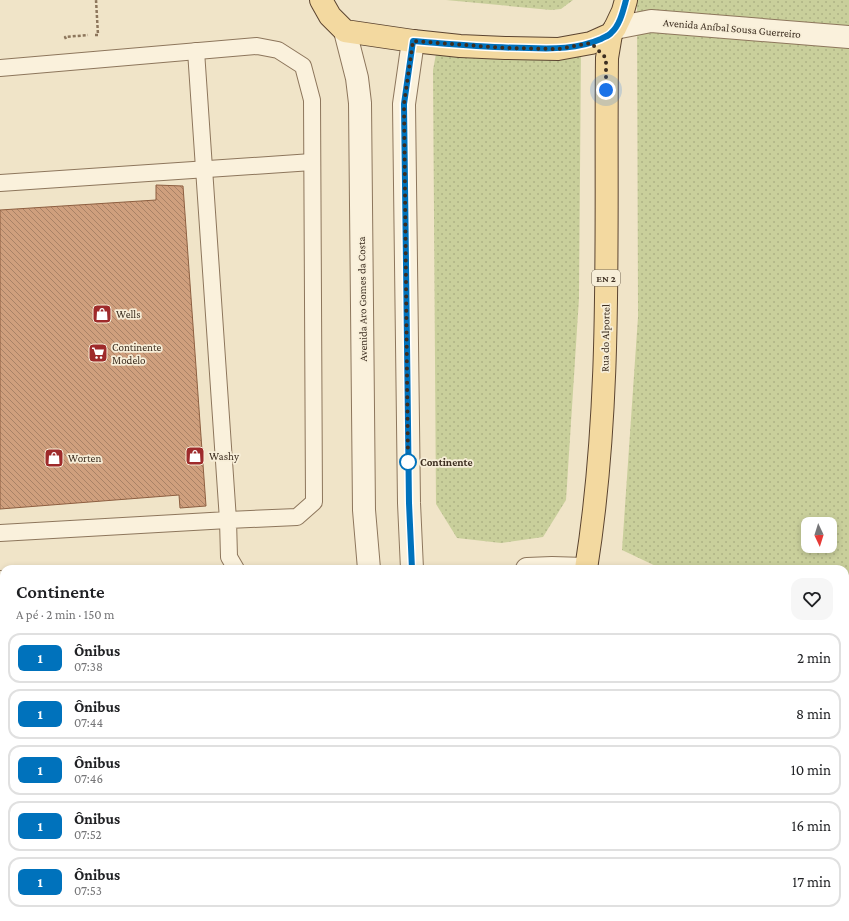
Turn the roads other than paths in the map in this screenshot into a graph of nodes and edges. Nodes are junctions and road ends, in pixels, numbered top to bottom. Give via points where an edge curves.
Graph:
1 (321, 0) edge
2 (626, 0) edge
3 (346, 31) junction
4 (606, 35) junction
5 (849, 37) edge
6 (413, 41) junction
7 (196, 51) junction
8 (0, 68) edge
9 (312, 162) junction
10 (204, 169) junction
11 (0, 183) edge
12 (228, 520) junction
13 (0, 534) edge
14 (234, 565) edge
15 (369, 565) edge
16 (412, 565) edge
17 (587, 565) edge

1 - 3 main road via 330,16
2 - 4 main road, Rua do Alportel via 623,11
3 - 6 main road
3 - 15 street, Avenida Aro Gomes da Costa via 360,103 364,510
4 - 5 street, Avenida Aníbal Sousa Guerreiro via 651,21
4 - 6 main road via 558,49
4 - 17 main road, Rua do Alportel / EN 2 via 604,404
6 - 16 street via 404,104
7 - 8 lane
7 - 9 lane via 257,46 278,50 303,66 312,100
7 - 10 lane
9 - 10 lane
9 - 12 lane via 314,502 297,517
10 - 11 lane
10 - 12 lane
12 - 13 lane
12 - 14 lane via 229,557

